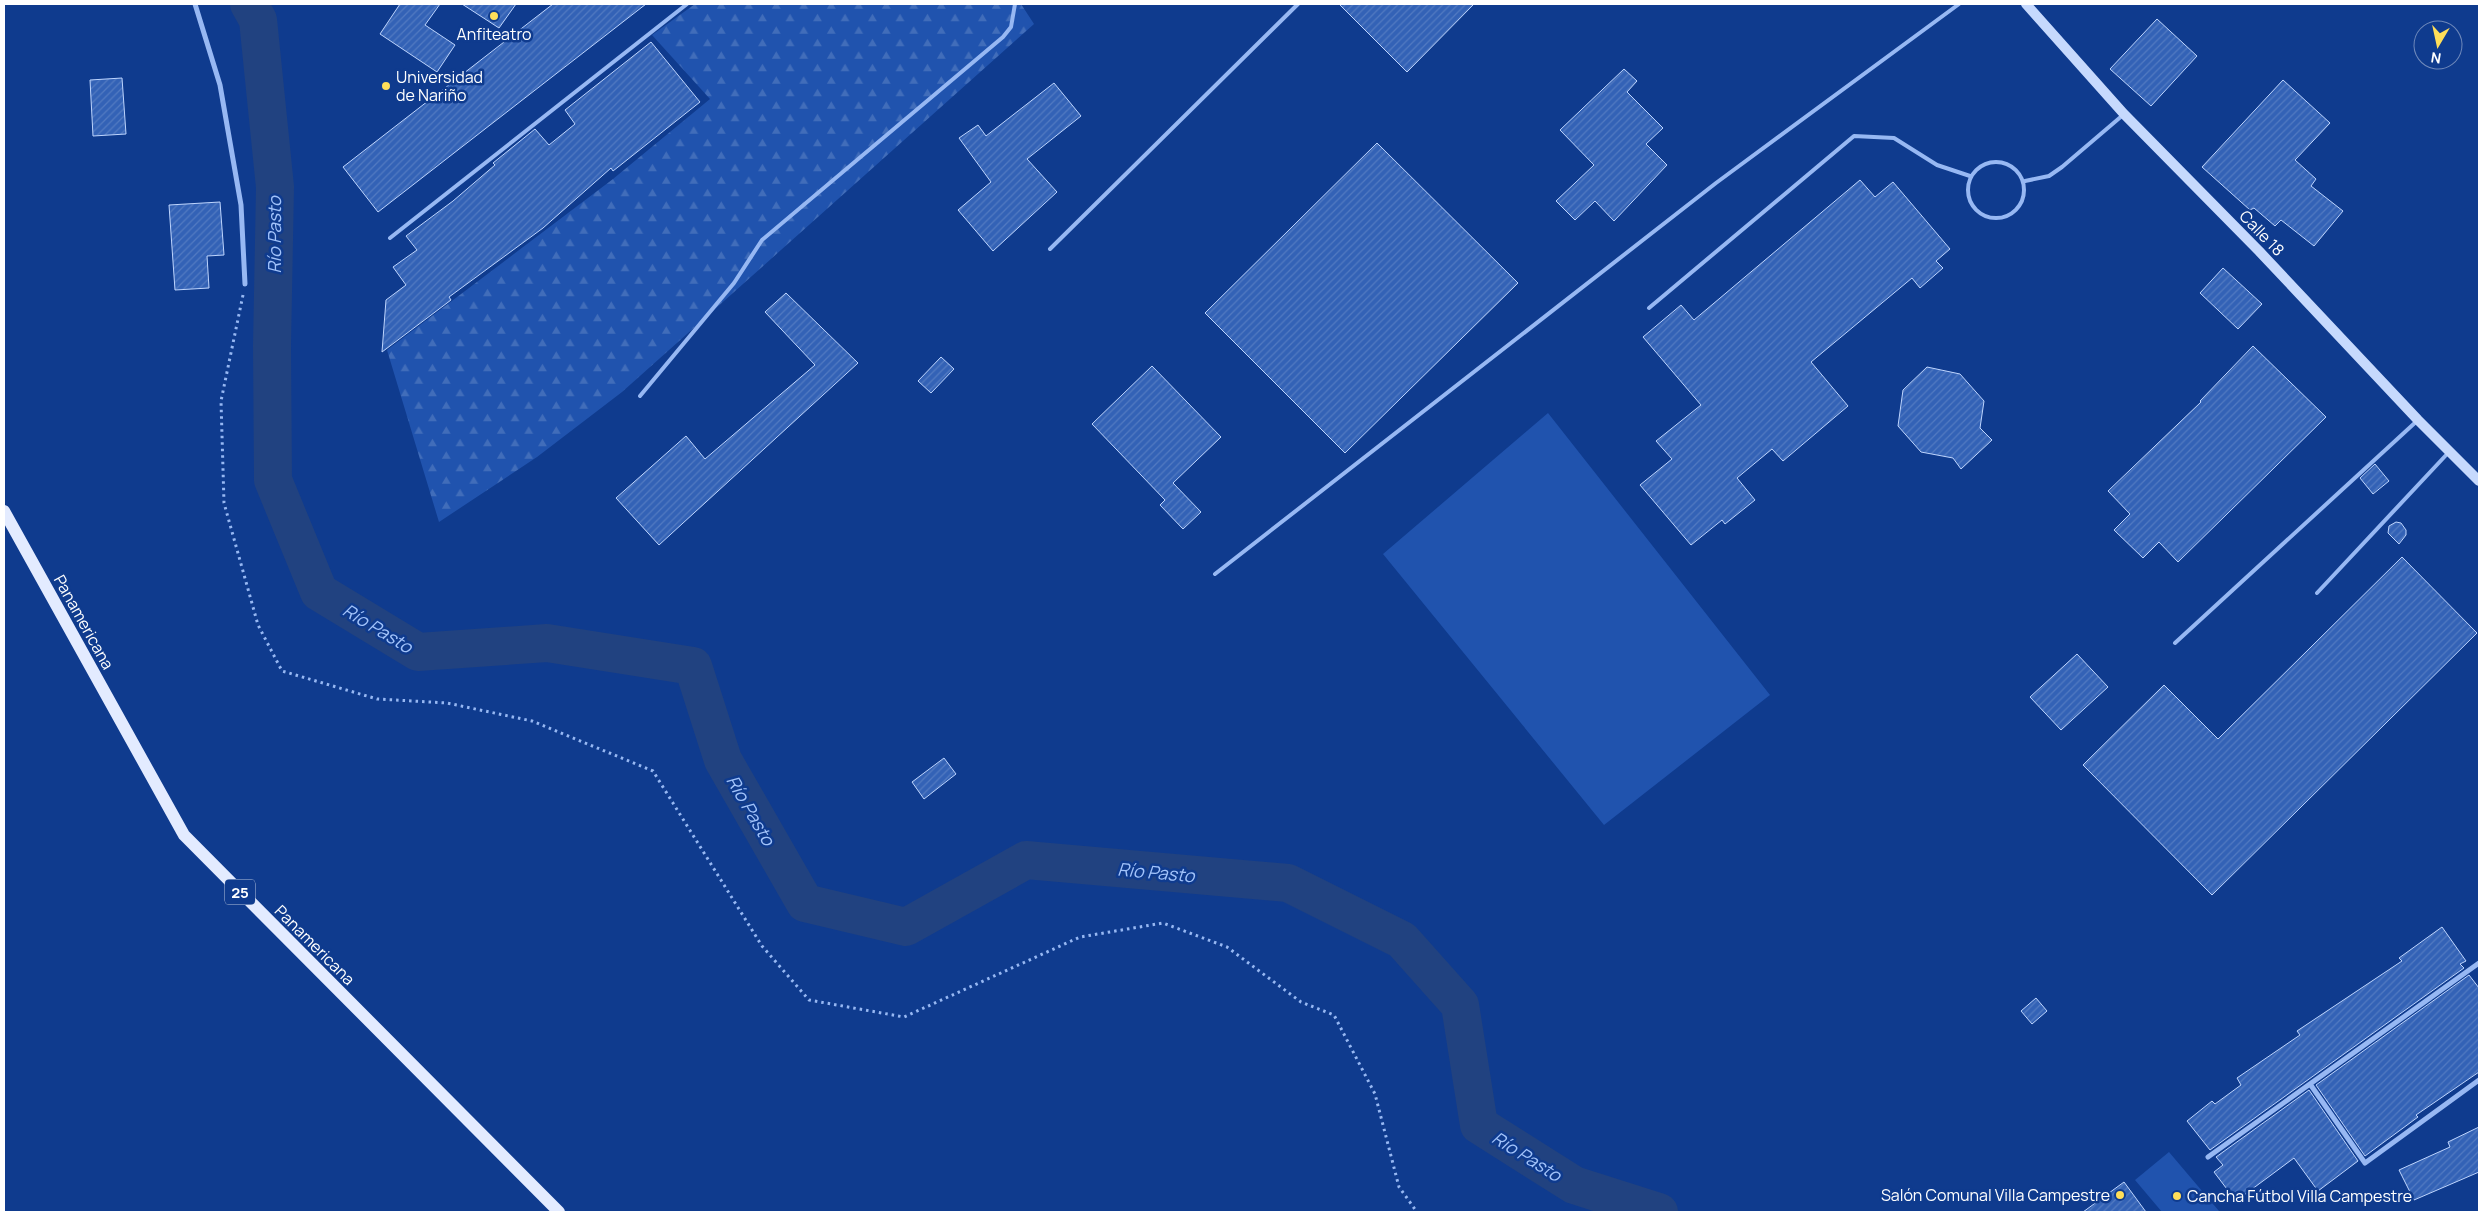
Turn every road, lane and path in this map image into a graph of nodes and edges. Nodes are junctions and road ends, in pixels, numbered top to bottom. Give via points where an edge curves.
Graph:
1 (195, 4) edge
2 (687, 4) edge
3 (1015, 4) edge
4 (1298, 4) edge
5 (1959, 4) edge
6 (2026, 4) edge
7 (2124, 114) junction
8 (1970, 176) junction
9 (2025, 181) junction
10 (390, 238) dead end
11 (1050, 248) dead end
12 (245, 284) joint
13 (1649, 308) dead end
14 (640, 396) dead end
15 (2418, 420) junction
16 (2449, 451) junction
17 (2479, 480) edge
18 (4, 511) edge
19 (1215, 574) dead end
20 (2316, 593) dead end
21 (2175, 642) dead end
22 (2479, 963) edge
23 (2479, 1080) edge
24 (2310, 1084) junction
25 (2208, 1157) dead end
26 (559, 1212) edge
27 (1417, 1212) edge

1 - 12 street via 220,85 241,205
2 - 10 lane
3 - 14 lane via 1010,27 1003,37 762,240 734,283
4 - 11 lane
5 - 19 lane via 1716,182
6 - 7 main road, Calle 18
7 - 9 lane via 2049,176
7 - 15 main road, Calle 18
8 - 9 lane via 1987,162 2010,164
8 - 9 lane via 1968,199 1983,216 2006,218 2023,203
8 - 13 lane via 1937,165 1894,138 1854,136
12 - 27 path via 221,401 224,502 258,625 282,671 377,699 447,703 532,720 653,771 762,946 809,1000 904,1017 1080,938 1164,923 1227,947 1301,1002 1334,1015 1374,1094 1399,1186
15 - 16 main road, Calle 18
15 - 21 lane
16 - 17 main road, Calle 18
16 - 20 lane
18 - 26 main road, Panamericana / 25 via 184,836
22 - 24 street
23 - 24 street via 2365,1163
24 - 25 street

